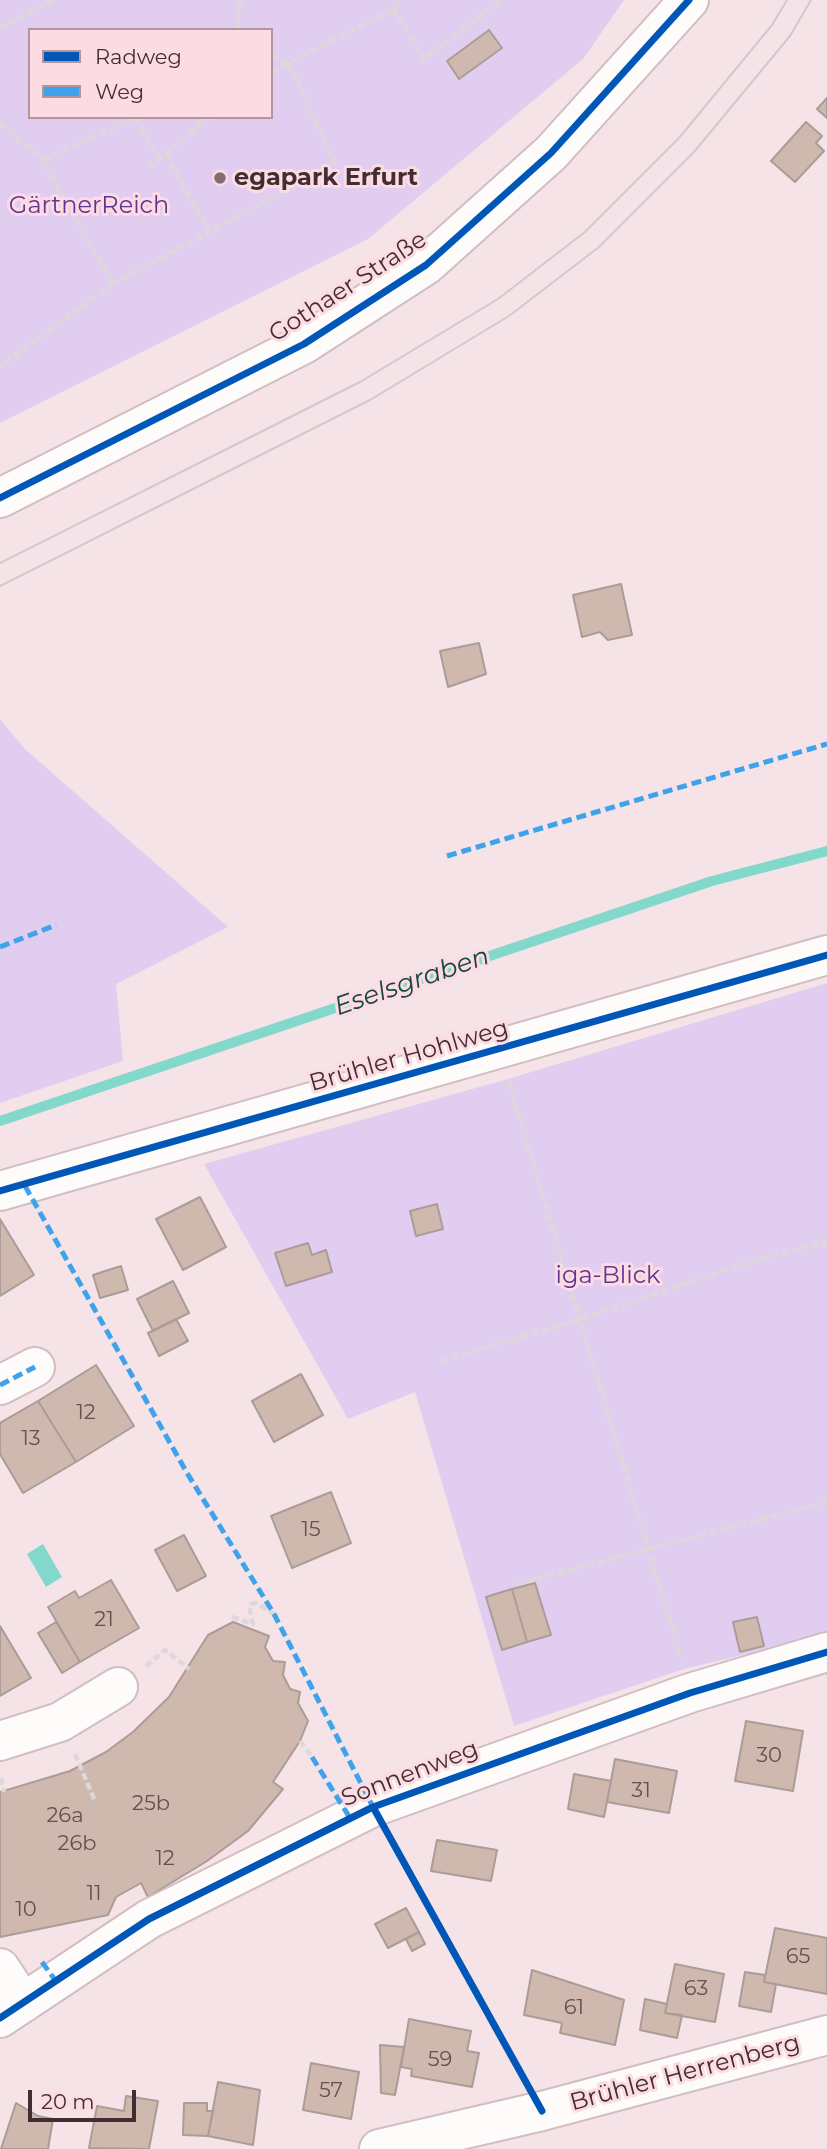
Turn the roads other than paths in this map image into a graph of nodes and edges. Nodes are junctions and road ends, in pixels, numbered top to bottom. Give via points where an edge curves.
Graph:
1 (689, 0) edge
2 (0, 498) edge
3 (827, 955) edge
4 (0, 1191) edge
5 (35, 1367) dead end
6 (0, 1385) edge
7 (827, 1652) edge
8 (118, 1687) dead end
9 (0, 1741) edge
10 (0, 1968) edge
11 (11, 2011) edge
12 (827, 2035) edge
13 (379, 2149) edge

1 - 2 street, Gothaer Straße via 551,153 426,265 304,344
3 - 4 street, Brühler Hohlweg
5 - 6 street
7 - 11 street, Sonnenweg via 690,1693 373,1807 149,1919
8 - 9 street via 60,1722
10 - 11 street
12 - 13 street, Brühler Herrenberg

